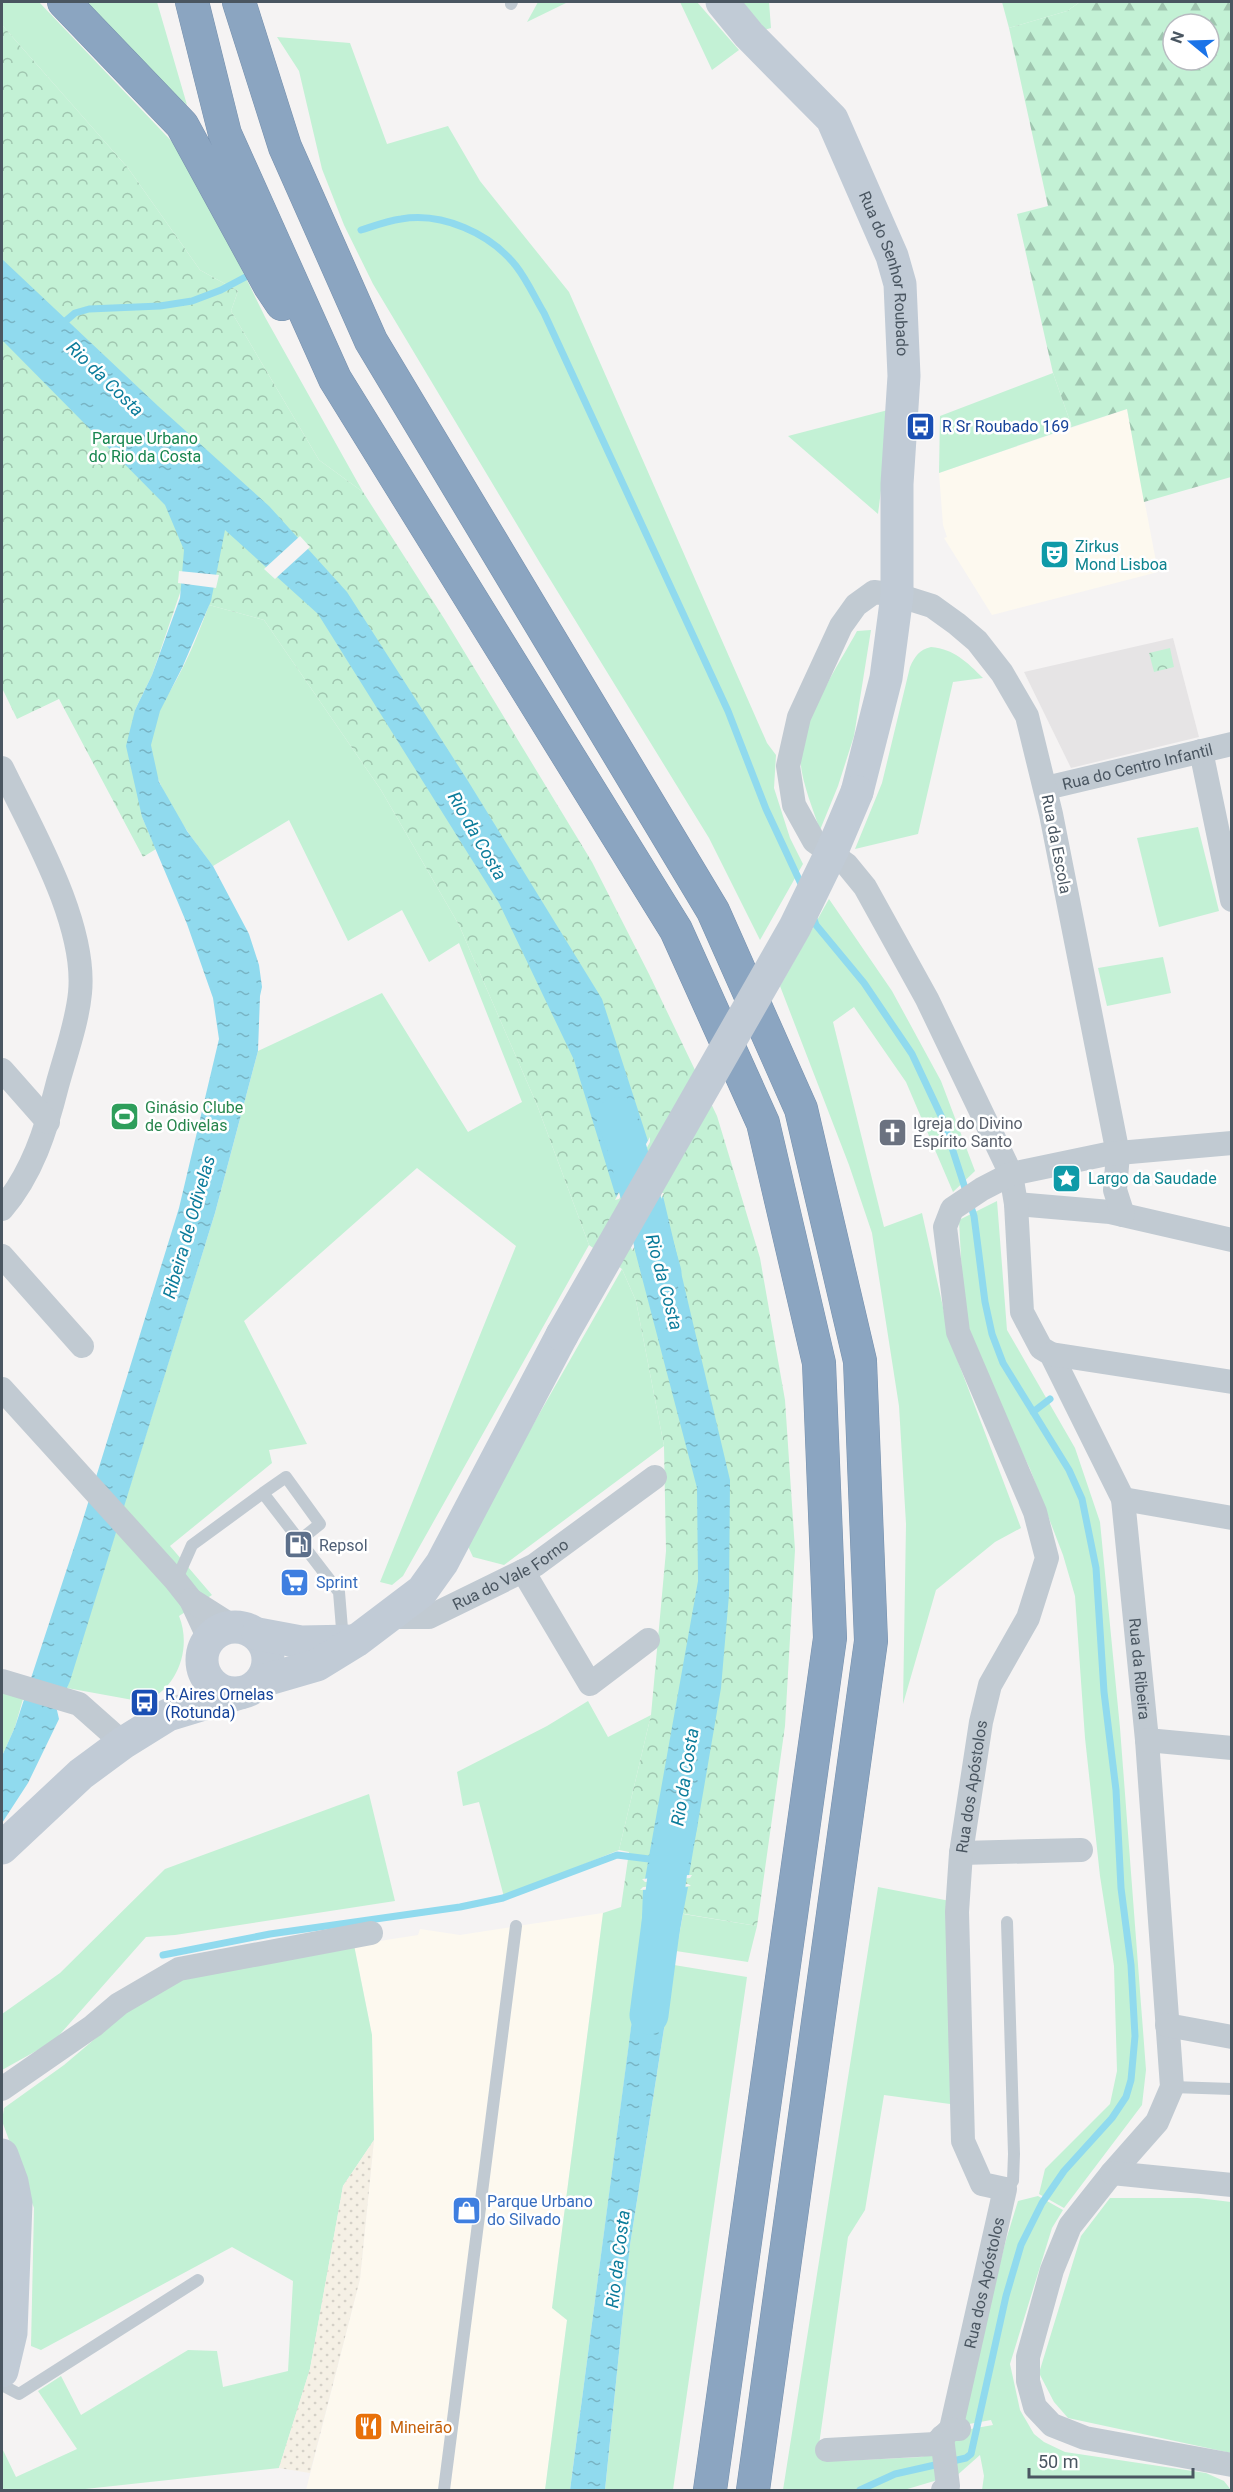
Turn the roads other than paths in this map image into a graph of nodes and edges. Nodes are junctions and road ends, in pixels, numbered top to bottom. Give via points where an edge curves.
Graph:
1 (64, 2) edge
2 (192, 2) edge
3 (239, 2) edge
4 (722, 2) edge
5 (335, 379) junction
6 (897, 595) junction
7 (1232, 744) edge
8 (1201, 752) junction
9 (2, 768) edge
10 (1046, 788) junction
11 (1232, 900) edge
12 (2, 1070) edge
13 (48, 1122) junction
14 (1232, 1143) edge
15 (1118, 1154) junction
16 (1011, 1174) junction
17 (1016, 1204) junction
18 (2, 1209) edge
19 (1123, 1215) junction
20 (1232, 1240) edge
21 (2, 1256) edge
22 (82, 1346) dead end
23 (1051, 1354) junction
24 (1232, 1382) edge
25 (2, 1389) edge
26 (655, 1477) dead end
27 (263, 1493) junction
28 (1123, 1499) junction
29 (1232, 1518) edge
30 (300, 1540) junction
31 (523, 1571) junction
32 (176, 1581) junction
33 (391, 1617) junction
34 (648, 1640) dead end
35 (225, 1641) junction
36 (350, 1641) junction
37 (2, 1681) edge
38 (251, 1687) junction
39 (168, 1714) junction
40 (1147, 1740) junction
41 (123, 1743) junction
42 (1232, 1748) edge
43 (2, 1848) edge
44 (1081, 1850) dead end
45 (961, 1853) junction
46 (1007, 1922) dead end
47 (516, 1926) dead end
48 (371, 1933) dead end
49 (1167, 2025) junction
50 (1232, 2037) edge
51 (1172, 2087) junction
52 (2, 2089) edge
53 (1232, 2089) edge
54 (2, 2155) edge
55 (1112, 2173) junction
56 (1232, 2185) edge
57 (1005, 2189) junction
58 (198, 2280) dead end
59 (2, 2371) edge
60 (2, 2385) edge
61 (949, 2437) junction
62 (826, 2450) dead end
63 (1232, 2465) edge
64 (945, 2485) edge
65 (444, 2490) edge
66 (710, 2490) edge
67 (753, 2490) edge

1 - 5 highway via 182,124 270,286
2 - 5 highway via 225,134
3 - 67 highway via 285,147 371,341 712,911 801,1109 860,1361 871,1641
4 - 6 street, Rua do Senhor Roubado via 832,119 898,275 904,376 897,484
5 - 66 highway via 676,930 764,1123 819,1363 830,1638
6 - 10 street, Rua da Escola via 932,606 949,618 977,641 1002,673 1027,716
6 - 16 street, Rua da Escola via 874,592 856,605 841,626 799,717 788,766 794,805 814,841 847,865 865,887 927,999
6 - 33 street, Rua do Senhor Roubado, bridge via 886,678 857,792 795,927 562,1335 442,1563 422,1591
7 - 8 street, Rua do Centro Infantil
8 - 10 street, Rua do Centro Infantil
8 - 11 street
9 - 13 street via 69,916 79,956 80,992
10 - 15 street, Rua da Escola
12 - 13 street
13 - 18 street via 25,1177
14 - 15 street, Rua dos Apóstolos
15 - 16 street, Rua dos Apóstolos
15 - 19 street, Rua da Escola via 1115,1190
16 - 17 street, Rua da Ribeira
16 - 45 street, Rua dos Apóstolos via 952,1209 945,1227 958,1332 1035,1512 1047,1558 1028,1618 990,1685
17 - 19 street
17 - 23 street, Rua da Ribeira via 1022,1312 1041,1348
19 - 20 street
21 - 22 street
23 - 24 street
23 - 28 street, Rua da Ribeira
25 - 32 street
26 - 31 street, Rua do Vale Forno
27 - 30 lane
27 - 30 lane via 286,1477 320,1524
27 - 32 lane via 192,1545
28 - 29 street
28 - 40 street, Rua da Ribeira
30 - 36 lane via 339,1592
31 - 33 street, Rua do Vale Forno via 429,1617
31 - 34 street via 590,1684
32 - 35 street
33 - 36 street
35 - 36 street
35 - 38 street via 265,1644 268,1669
35 - 38 street via 207,1678 215,1688 227,1693
35 - 39 street
36 - 38 street via 317,1665
37 - 41 street via 79,1704
38 - 39 street
39 - 41 street
40 - 42 street
40 - 49 street, Rua da Ribeira
41 - 43 street via 81,1774
44 - 45 street
45 - 57 street, Rua dos Apóstolos via 957,1912 963,2141 982,2184
46 - 57 lane via 1014,2154 1013,2181
47 - 65 lane
48 - 52 street via 179,1969 119,2004
49 - 50 street
49 - 51 street, Rua da Ribeira
51 - 53 lane
51 - 55 street, Rua da Ribeira via 1157,2122
54 - 59 street via 16,2203 11,2333
55 - 56 street
55 - 63 street, Rua da Ribeira via 1070,2226 1052,2270 1028,2357 1028,2381 1035,2407 1052,2425 1074,2435
57 - 61 street, Rua dos Apóstolos
58 - 60 lane via 19,2394
61 - 62 street via 935,2444
61 - 64 street, Rua dos Apóstolos

